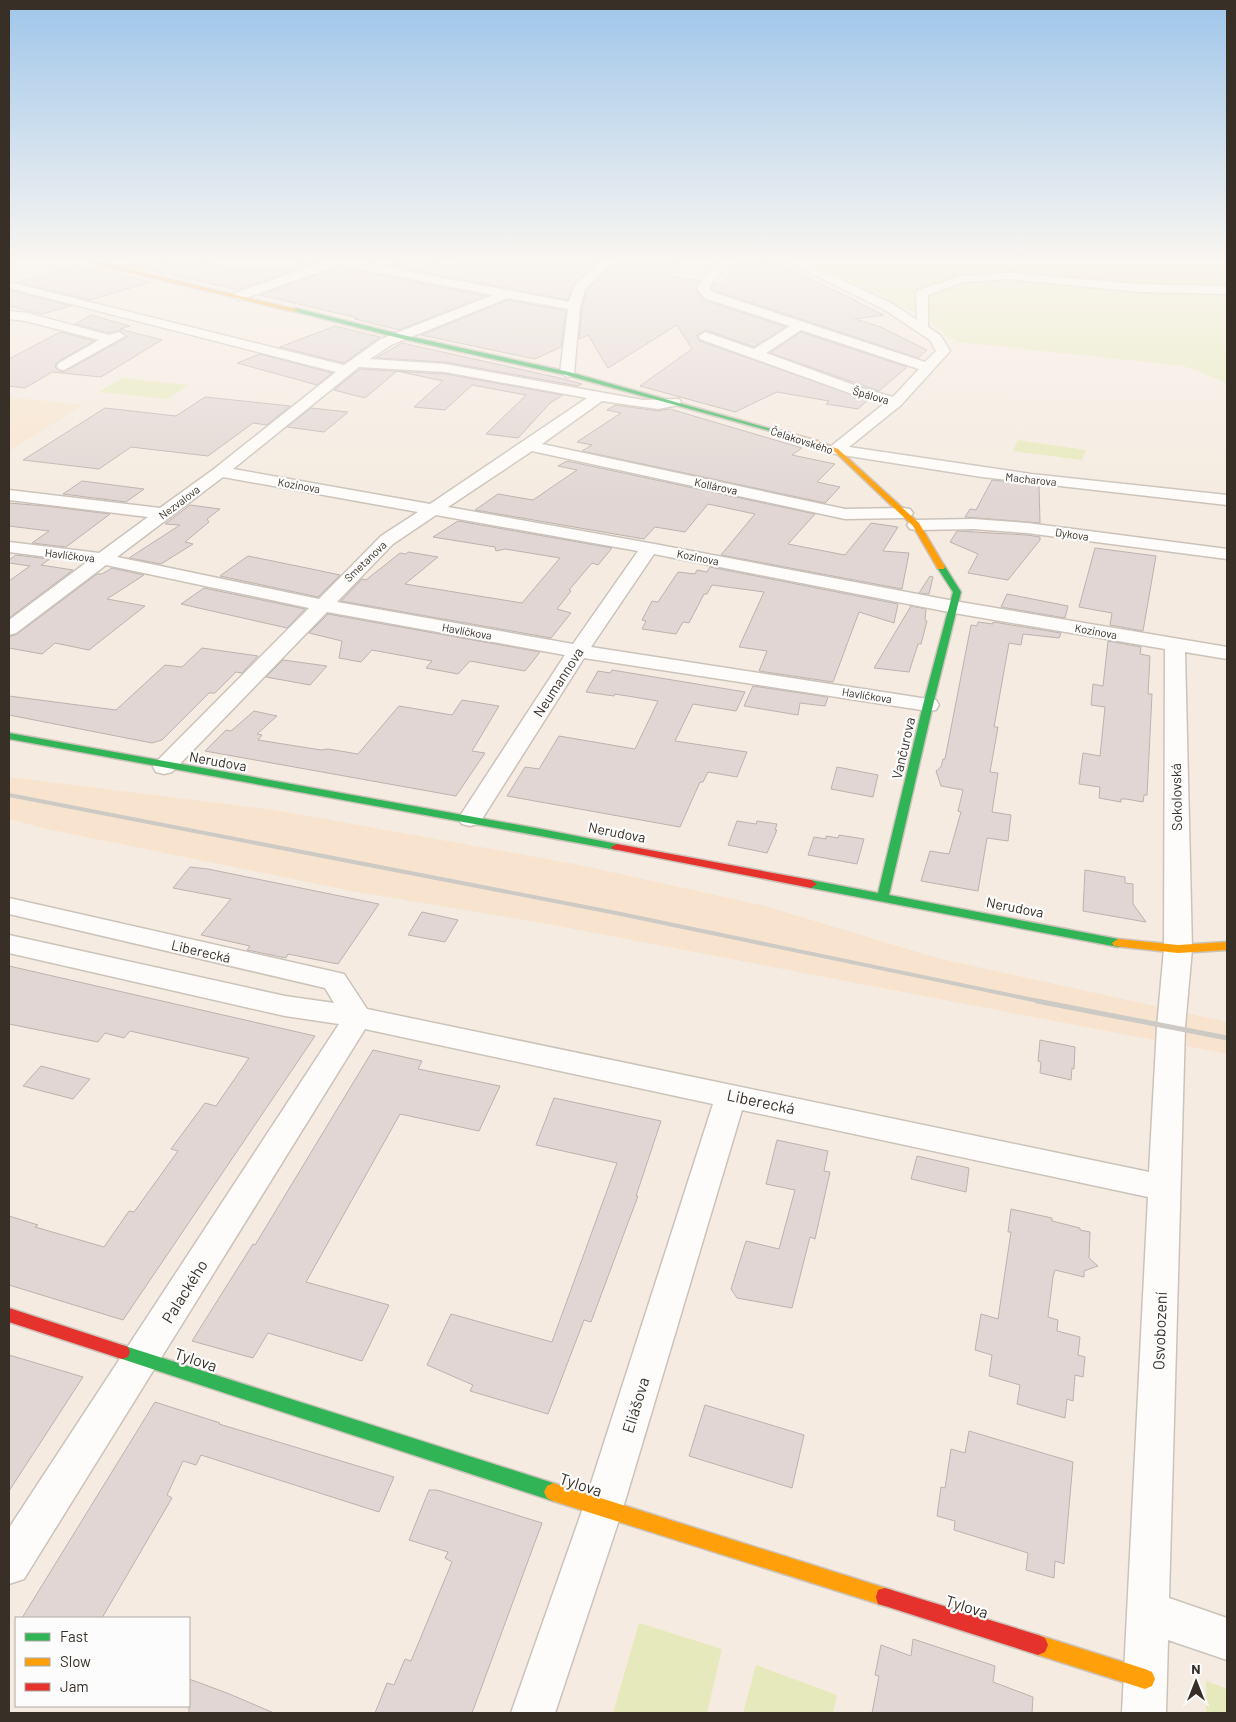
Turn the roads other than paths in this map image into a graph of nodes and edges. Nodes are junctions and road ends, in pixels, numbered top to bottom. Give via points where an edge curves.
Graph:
1 (108, 340) edge
2 (232, 340) edge
3 (392, 340) edge
4 (418, 340) edge
5 (570, 340) edge
6 (717, 340) edge
7 (777, 340) edge
8 (844, 340) edge
9 (936, 340) edge
10 (756, 354) junction
11 (64, 366) dead end
12 (352, 367) junction
13 (928, 368) junction
14 (567, 373) junction
15 (600, 396) junction
16 (674, 402) junction
17 (896, 402) junction
18 (529, 446) junction
19 (836, 450) junction
20 (220, 472) junction
21 (9, 495) edge
22 (1227, 500) edge
23 (436, 509) junction
24 (164, 514) junction
25 (910, 519) junction
26 (9, 547) edge
27 (649, 548) junction
28 (1227, 554) edge
29 (102, 559) junction
30 (321, 605) junction
31 (954, 607) junction
32 (9, 629) edge
33 (1175, 644) junction
34 (578, 651) junction
35 (1227, 653) edge
36 (928, 705) junction
37 (9, 736) edge
38 (164, 767) junction
39 (470, 819) junction
40 (883, 897) junction
41 (15, 916) edge
42 (9, 944) edge
43 (1223, 947) edge
44 (1178, 949) junction
45 (358, 1017) junction
46 (731, 1095) junction
47 (1165, 1188) junction
48 (9, 1315) edge
49 (142, 1358) junction
50 (603, 1508) junction
51 (9, 1564) edge
52 (1147, 1612) junction
53 (1227, 1639) edge
54 (1145, 1696) edge
55 (533, 1713) edge

1 - 11 street
2 - 12 street, Čelakovského
3 - 12 street, Nezvalova
4 - 14 street
5 - 14 street
6 - 10 street, Špálova
7 - 10 street
8 - 13 street
9 - 13 street, Špálova via 943,351
10 - 17 street, Špálova
12 - 15 street, Čelakovského via 436,367
12 - 20 street, Nezvalova
13 - 17 street, Špálova
14 - 16 street
15 - 16 street, Čelakovského via 651,405
15 - 18 street, Smetanova
16 - 19 street, Čelakovského
17 - 19 street, Špálova
18 - 23 street, Smetanova
18 - 25 street, Kollárova via 845,514
19 - 22 street, Macharova via 997,475
19 - 25 street, Čelakovského
20 - 23 street, Kozinova
20 - 24 street, Nezvalova
21 - 24 street
23 - 27 street, Kozinova
23 - 30 street, Smetanova via 386,540
24 - 29 street, Nezvalova
25 - 28 street, Dykova via 1027,528
25 - 31 street, Čelakovského via 957,592
26 - 29 street, Havlíčkova
27 - 31 street, Kozinova
27 - 34 street, Neumannova
29 - 30 street, Havlíčkova
29 - 32 street, Nezvalova
30 - 34 street, Havlíčkova
30 - 38 street, Smetanova
31 - 33 street, Kozinova
31 - 36 street, Vančurova
33 - 35 street, Kozinova
33 - 44 street, Sokolovská
34 - 36 street, Havlíčkova
34 - 39 street, Neumannova
36 - 40 street, Vančurova
37 - 38 street, Nerudova
38 - 39 street, Nerudova
39 - 40 street, Nerudova
40 - 44 street, Nerudova via 1128,945
41 - 45 street, Liberecká via 334,982
42 - 45 street, Liberecká via 285,1006
43 - 44 street, Nerudova
44 - 47 street, Osvobození via 1171,1027
45 - 46 street, Liberecká
45 - 49 street, Palackého
46 - 47 street, Liberecká
46 - 50 street, Eliášova
47 - 52 street, Osvobození
48 - 49 street, Tylova
49 - 50 street, Tylova
49 - 51 street, Palackého
50 - 54 street, Tylova
50 - 55 street, Eliášova
52 - 53 street
52 - 54 street, Osvobození

